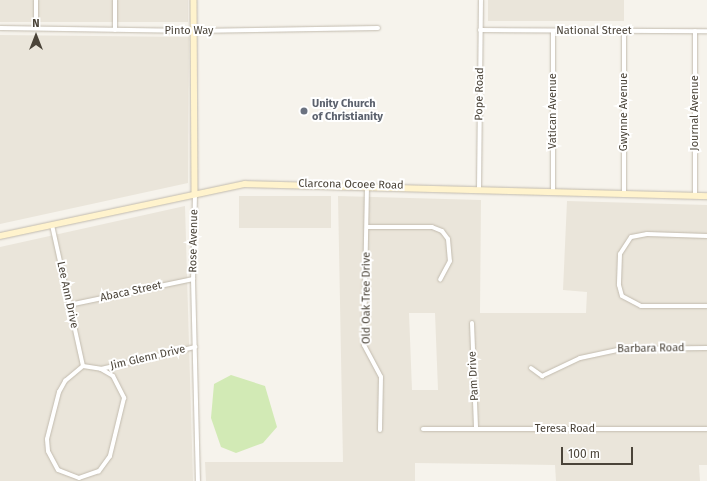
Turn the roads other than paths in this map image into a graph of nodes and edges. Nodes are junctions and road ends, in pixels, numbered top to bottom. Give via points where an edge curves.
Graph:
1 (36, 0) edge
2 (115, 0) edge
3 (194, 0) edge
4 (481, 0) edge
5 (0, 28) edge
6 (36, 28) junction
7 (378, 28) dead end
8 (115, 30) junction
9 (480, 30) junction
10 (194, 31) junction
11 (553, 31) junction
12 (695, 31) junction
13 (707, 31) edge
14 (624, 32) junction
15 (367, 186) junction
16 (479, 189) junction
17 (553, 191) junction
18 (195, 193) junction
19 (624, 193) junction
20 (695, 196) junction
21 (707, 196) edge
22 (52, 225) junction
23 (367, 227) junction
24 (0, 236) edge
25 (707, 236) edge
26 (193, 280) junction
27 (440, 280) dead end
28 (69, 305) junction
29 (707, 306) edge
30 (472, 323) dead end
31 (195, 347) junction
32 (707, 348) edge
33 (83, 366) junction
34 (531, 368) dead end
35 (101, 369) junction
36 (423, 429) dead end
37 (476, 429) junction
38 (707, 429) edge
39 (380, 430) dead end
40 (79, 479) edge
41 (198, 481) edge

1 - 6 street
2 - 8 street
3 - 10 main road, Rose Avenue
4 - 9 street, Pope Road
5 - 6 street, Pinto Way
6 - 8 street, Pinto Way
7 - 10 street, Pinto Way
8 - 10 street, Pinto Way
9 - 11 street, National Street
9 - 16 street, Pope Road
10 - 18 main road, Rose Avenue
11 - 14 street, National Street
11 - 17 street, Vatican Avenue
12 - 13 street, National Street
12 - 14 street, National Street
12 - 20 street, Journal Avenue
14 - 19 street, Gwynne Avenue
15 - 16 main road, Clarcona Ocoee Road
15 - 18 main road, Clarcona Ocoee Road via 246,184
15 - 23 street, Old Oak Tree Drive
16 - 17 main road, Clarcona Ocoee Road
17 - 19 main road, Clarcona Ocoee Road
18 - 22 main road, Clarcona Ocoee Road
18 - 26 street, Rose Avenue
19 - 20 main road, Clarcona Ocoee Road
20 - 21 main road, Clarcona Ocoee Road
22 - 24 main road, Clarcona Ocoee Road
22 - 28 street, Lee Ann Drive
23 - 27 street via 432,227 442,231 448,239 450,261
23 - 39 street, Old Oak Tree Drive via 364,345 381,378
25 - 29 street via 646,234 631,237 620,254 619,285 622,296 641,306
26 - 28 street, Abaca Street
26 - 31 street, Rose Avenue
28 - 33 street, Lee Ann Drive
30 - 37 street, Pam Drive
31 - 35 street, Jim Glenn Drive
31 - 41 street, Rose Avenue
32 - 34 street, Barbara Road via 622,348 580,358 542,376
33 - 35 street
33 - 40 street via 65,381 59,392 47,439 48,451 58,470
35 - 40 street via 121,386 123,407 105,464 91,476
36 - 37 street, Teresa Road
37 - 38 street, Teresa Road

